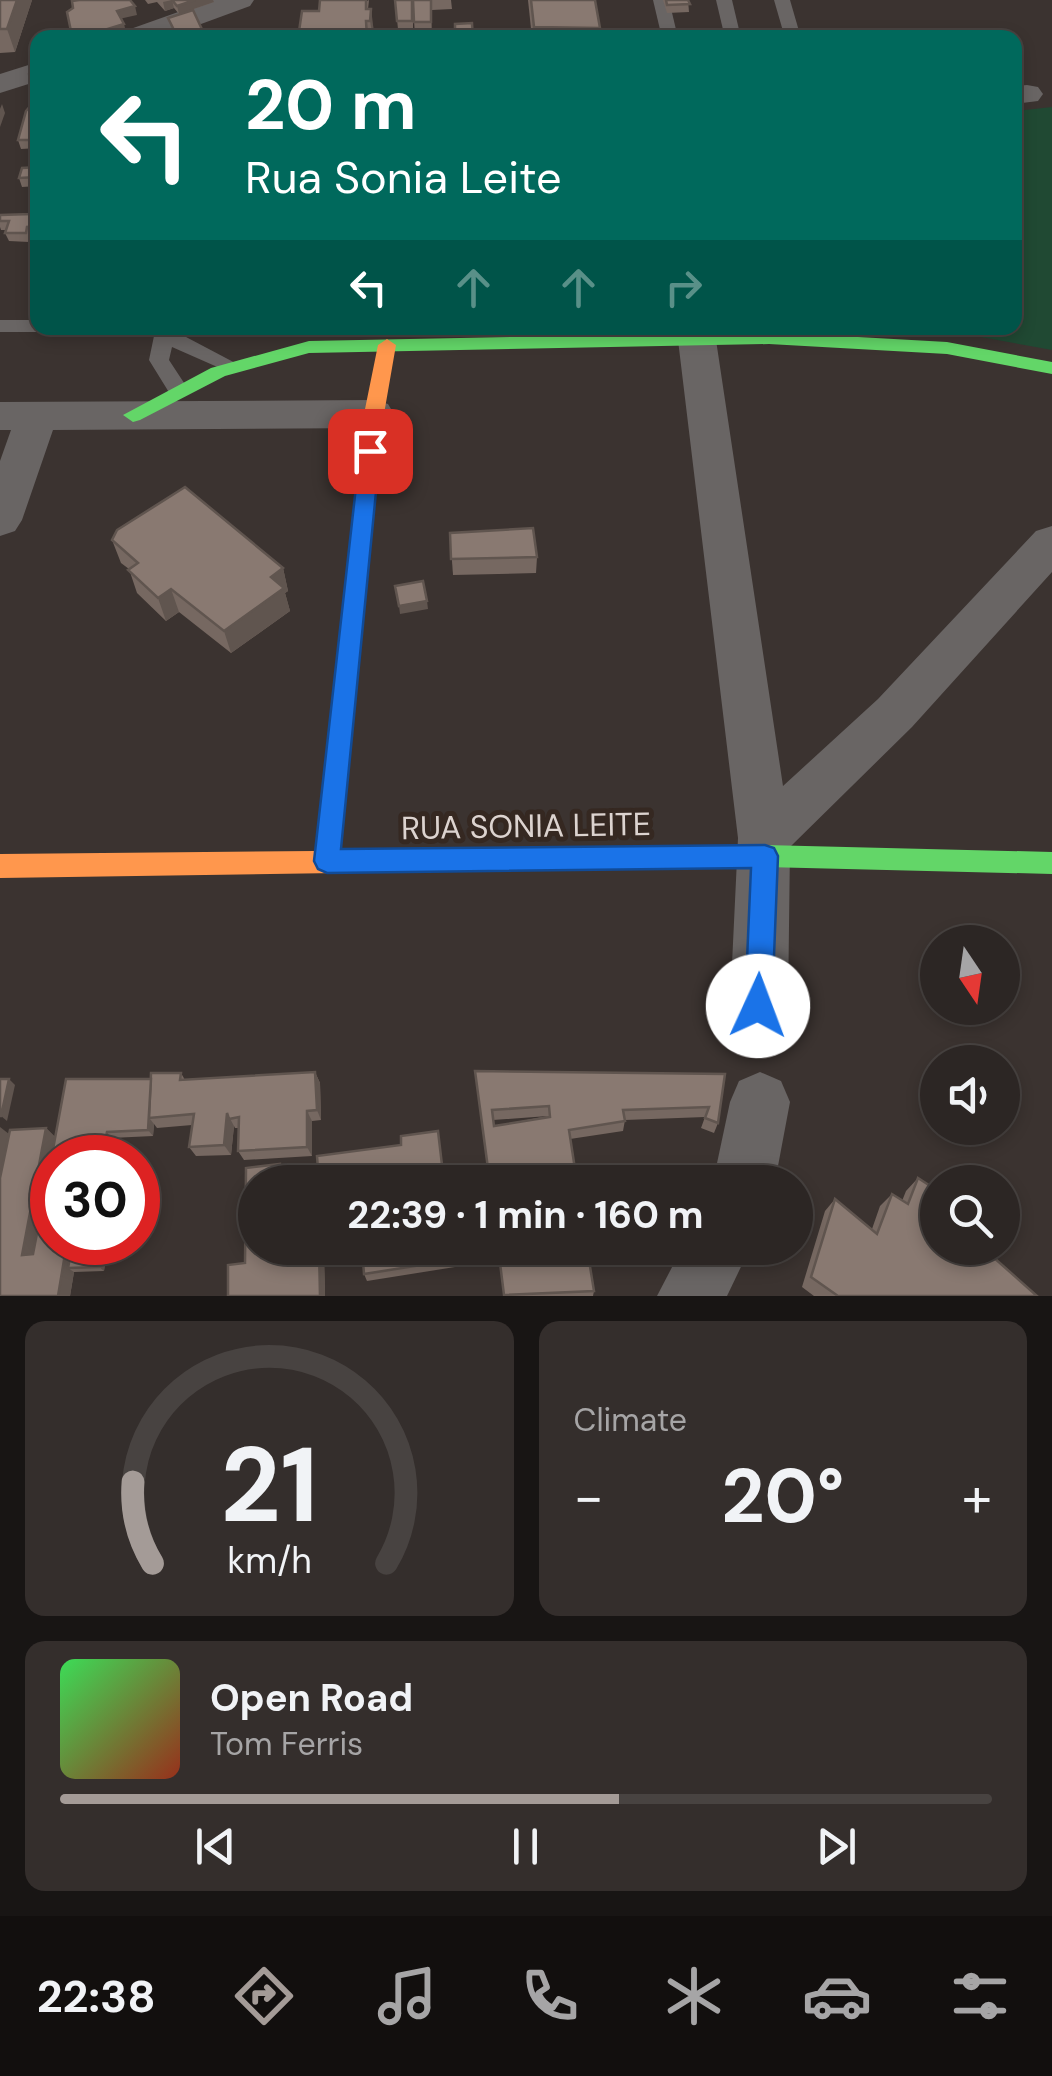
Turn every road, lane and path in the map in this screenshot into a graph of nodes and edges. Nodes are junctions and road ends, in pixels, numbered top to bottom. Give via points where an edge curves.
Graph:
1 (240, 0) edge
2 (662, 0) edge
3 (724, 0) edge
4 (782, 0) edge
5 (156, 30) edge
6 (668, 30) edge
7 (731, 30) edge
8 (791, 30) edge
9 (30, 74) edge
10 (0, 84) edge
11 (30, 104) edge
12 (0, 105) edge
13 (0, 326) edge
14 (30, 326) edge
15 (162, 335) edge
16 (168, 335) edge
17 (697, 340) junction
18 (387, 345) junction
19 (231, 366) junction
20 (1052, 368) edge
21 (177, 389) junction
22 (374, 414) junction
23 (133, 415) junction
24 (18, 416) edge
25 (0, 520) edge
26 (1052, 543) edge
27 (764, 847) junction
28 (327, 861) junction
29 (1052, 863) edge
30 (0, 866) edge
31 (758, 1006) dead end
32 (760, 1102) dead end
33 (747, 1165) edge
34 (708, 1265) edge
35 (690, 1296) edge

1 - 5 street
2 - 6 lane
3 - 7 lane
4 - 8 lane
9 - 10 street
11 - 12 street
13 - 14 lane
15 - 21 lane via 159,360
16 - 19 lane
17 - 18 street
17 - 20 street via 902,344
17 - 27 street
18 - 19 street via 309,347
18 - 22 street
19 - 21 street
21 - 23 street
22 - 23 street
22 - 28 street
23 - 24 street
24 - 25 street
26 - 27 street
27 - 28 street, RUA SONIA LEITE
27 - 29 street, RUA SONIA LEITE
27 - 31 street
28 - 30 street, RUA SONIA LEITE
32 - 33 street
34 - 35 street

